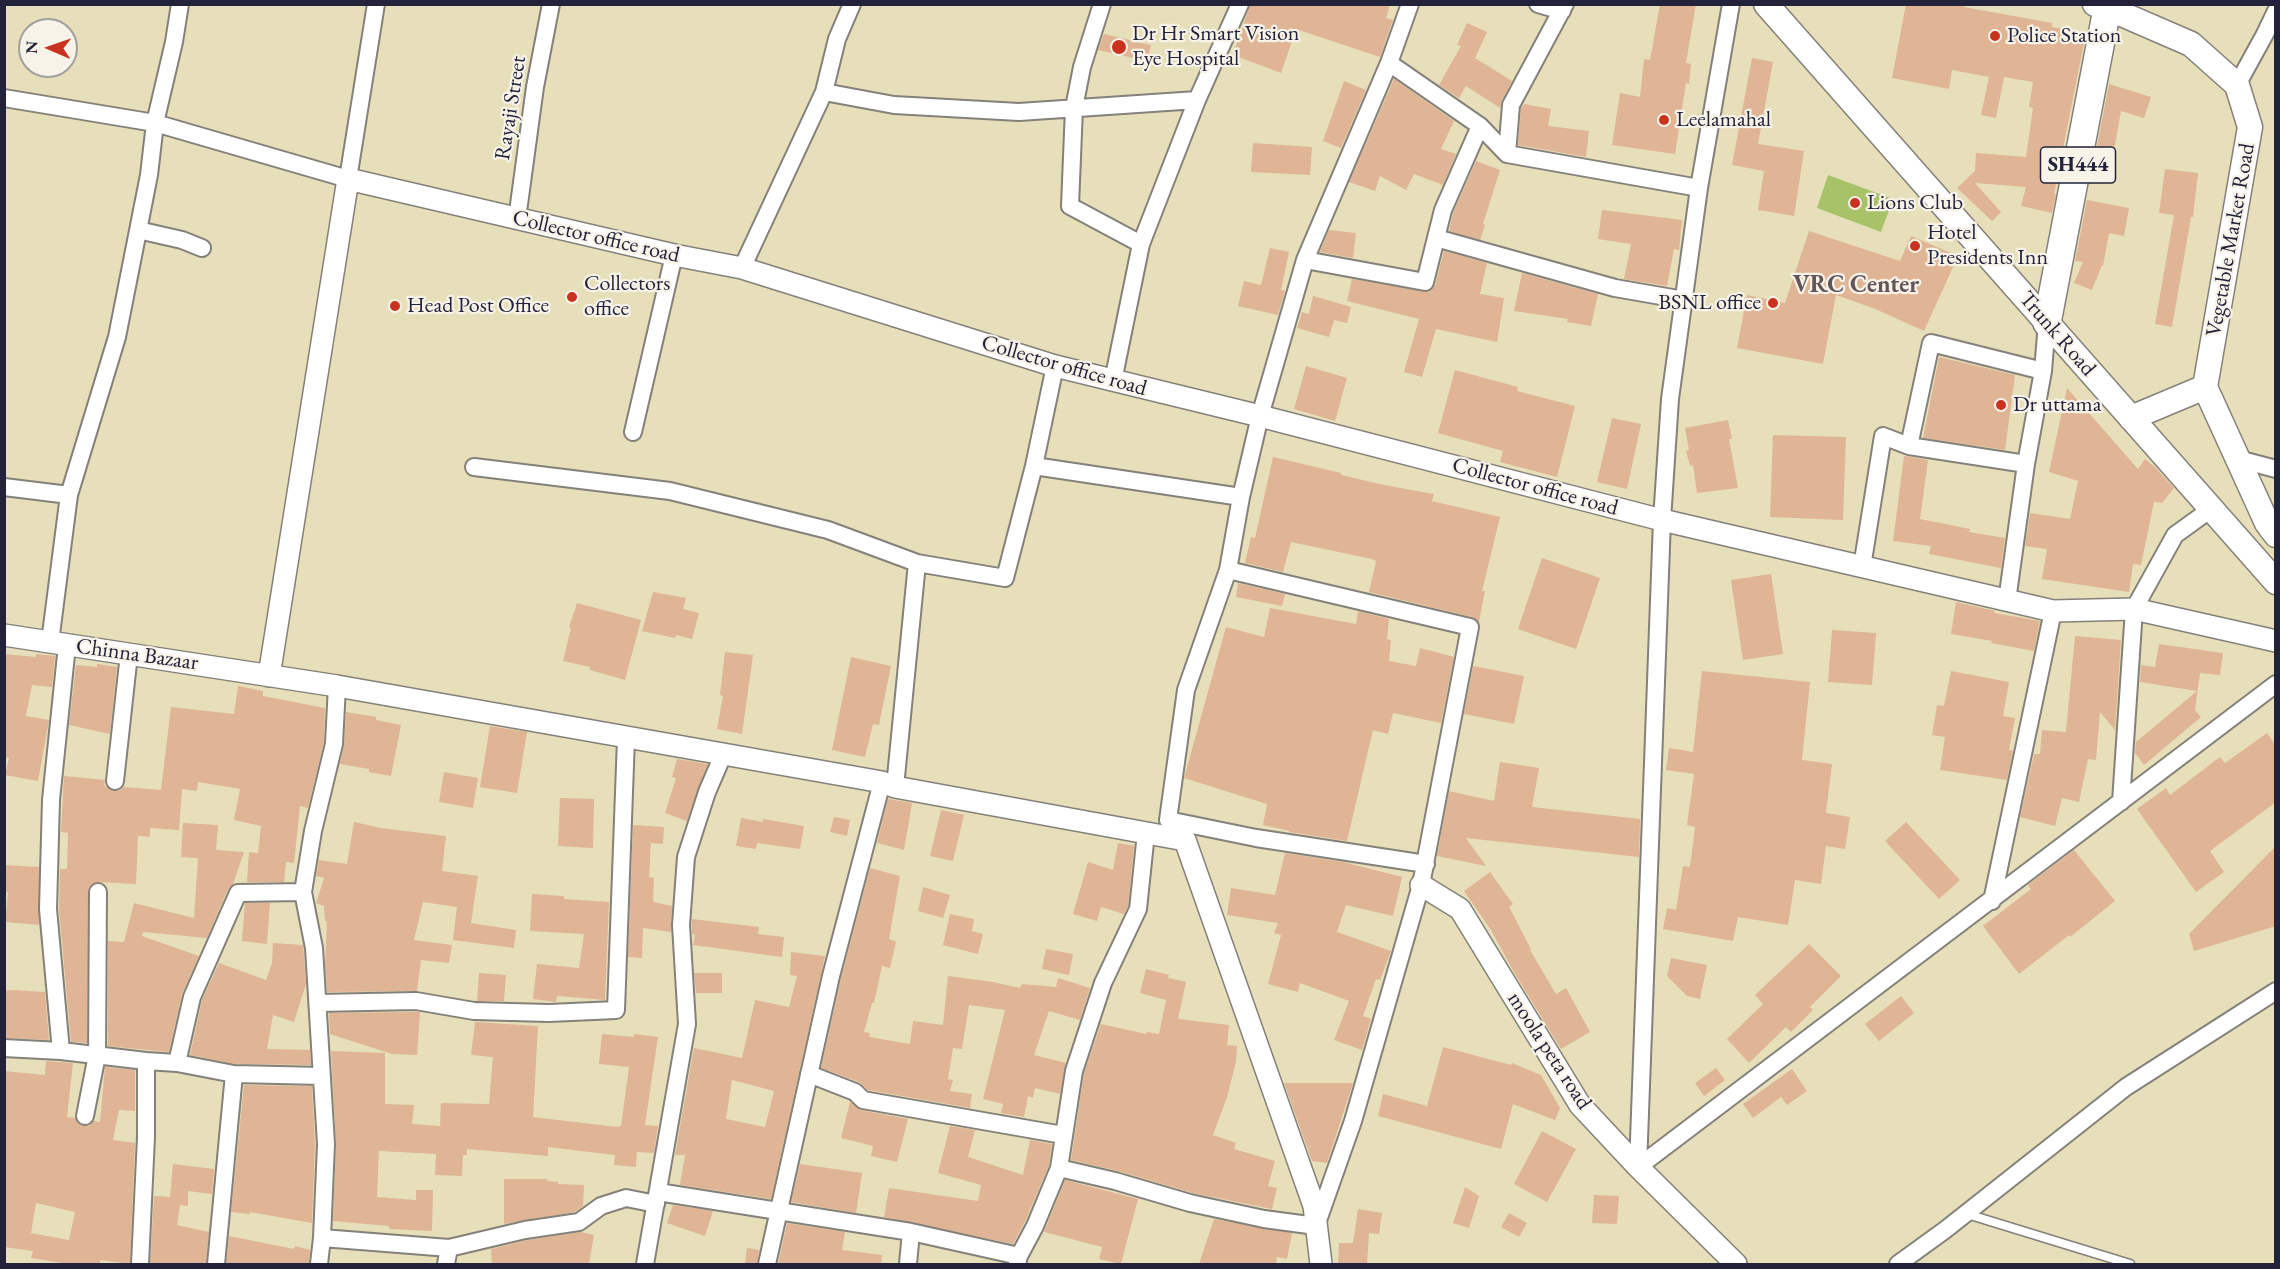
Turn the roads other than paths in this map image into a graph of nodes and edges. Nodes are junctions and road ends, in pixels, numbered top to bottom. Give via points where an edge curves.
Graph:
1 (180, 4) edge
2 (376, 4) edge
3 (551, 4) edge
4 (852, 4) edge
5 (1102, 4) edge
6 (1240, 4) edge
7 (1410, 4) edge
8 (1538, 4) edge
9 (1731, 4) edge
10 (1766, 4) edge
11 (2104, 6) edge
12 (1564, 8) edge
13 (2276, 10) edge
14 (2270, 35) edge
15 (1389, 63) junction
16 (2237, 85) junction
17 (824, 92) junction
18 (4, 98) edge
19 (1197, 100) junction
20 (1074, 108) junction
21 (154, 123) junction
22 (1480, 126) junction
23 (1507, 154) junction
24 (348, 178) junction
25 (1699, 188) junction
26 (517, 219) junction
27 (138, 230) junction
28 (1436, 238) junction
29 (1141, 244) junction
30 (202, 248) dead end
31 (674, 255) junction
32 (1305, 260) junction
33 (742, 268) junction
34 (1684, 300) junction
35 (2047, 323) junction
36 (1055, 366) junction
37 (2043, 370) junction
38 (1113, 381) junction
39 (2205, 387) junction
40 (1260, 416) junction
41 (2131, 418) junction
42 (633, 432) dead end
43 (1909, 446) junction
44 (2238, 459) junction
45 (2026, 464) junction
46 (1034, 466) junction
47 (474, 467) dead end
48 (2276, 469) edge
49 (4, 487) edge
50 (69, 495) junction
51 (1241, 497) junction
52 (2211, 508) junction
53 (1662, 520) junction
54 (2276, 535) edge
55 (917, 563) junction
56 (1862, 567) junction
57 (1228, 570) junction
58 (2276, 582) edge
59 (2007, 601) junction
60 (2134, 609) junction
61 (2053, 611) junction
62 (4, 635) edge
63 (2276, 641) edge
64 (58, 643) junction
65 (129, 654) junction
66 (269, 676) junction
67 (2276, 684) edge
68 (337, 686) junction
69 (626, 738) junction
70 (723, 755) junction
71 (114, 781) dead end
72 (889, 785) junction
73 (2121, 802) junction
74 (1168, 820) junction
75 (1146, 832) junction
76 (1185, 840) junction
77 (1426, 864) junction
78 (1421, 885) junction
79 (98, 892) dead end
80 (303, 892) junction
81 (1992, 901) junction
82 (2276, 990) edge
83 (318, 1003) junction
84 (4, 1048) edge
85 (61, 1051) junction
86 (98, 1055) junction
87 (146, 1061) junction
88 (177, 1063) junction
89 (234, 1074) junction
90 (809, 1074) junction
91 (322, 1076) junction
92 (85, 1116) dead end
93 (1063, 1135) junction
94 (1638, 1167) junction
95 (1059, 1168) junction
96 (657, 1198) junction
97 (778, 1209) junction
98 (1966, 1214) junction
99 (1316, 1226) junction
100 (911, 1232) junction
101 (322, 1238) junction
102 (449, 1248) junction
103 (1018, 1260) edge
104 (140, 1264) edge
105 (216, 1264) edge
106 (319, 1264) edge
107 (446, 1264) edge
108 (645, 1264) edge
109 (767, 1264) edge
110 (908, 1264) edge
111 (1320, 1264) edge
112 (1736, 1264) edge
113 (1898, 1264) edge
114 (2130, 1264) edge

1 - 21 street
2 - 24 street
3 - 26 street, Rayaji Street
4 - 17 street via 837,39
5 - 20 street via 1082,66
6 - 19 street
7 - 15 street
8 - 12 street
9 - 25 street
10 - 35 main road, Trunk Road
11 - 16 main road via 2191,44
11 - 35 main road, SH444
12 - 23 street via 1511,105
13 - 14 street
14 - 16 street
15 - 22 street
15 - 32 street
16 - 39 main road, Vegetable Market Road via 2250,127
17 - 20 street via 905,105 1019,112
17 - 33 street
18 - 21 street
19 - 20 street
19 - 29 street
20 - 29 street via 1070,206
21 - 24 street
21 - 27 street
22 - 23 street
22 - 28 street via 1443,210
23 - 25 street
24 - 26 street, Collector office road
24 - 66 street
25 - 34 street
26 - 31 street, Collector office road
27 - 30 street
27 - 50 street via 117,337
28 - 32 street via 1425,282
28 - 34 street via 1615,288
29 - 38 street
31 - 33 street, Collector office road
31 - 42 street
32 - 40 street
33 - 36 street, Collector office road
34 - 53 street via 1670,399
35 - 37 street
35 - 41 main road, Trunk Road
36 - 38 street, Collector office road
36 - 46 street
37 - 43 street via 1931,343
37 - 45 street
38 - 40 street, Collector office road
39 - 41 main road
39 - 44 main road
40 - 51 street
40 - 53 street, Collector office road
41 - 52 main road, Trunk Road
43 - 45 street
43 - 56 street via 1882,436
44 - 48 street
44 - 54 main road
45 - 59 street
46 - 51 street
46 - 55 street via 1005,578
47 - 55 street via 670,491 828,530
49 - 50 street
50 - 64 street
51 - 57 street
52 - 58 main road, Trunk Road
52 - 60 street via 2175,535
53 - 56 street, Collector office road
53 - 94 street
55 - 72 street
56 - 59 street, Collector office road
57 - 74 street via 1186,690
57 - 77 street via 1470,627
59 - 61 street, Collector office road
60 - 61 street, Collector office road
60 - 63 street, Collector office road
60 - 73 street
61 - 81 street
62 - 64 street, Chinna Bazaar
64 - 65 street, Chinna Bazaar
64 - 85 street via 48,909
65 - 66 street, Chinna Bazaar
65 - 71 street
66 - 68 street, Chinna Bazaar
67 - 73 street
68 - 69 street, Chinna Bazaar
68 - 80 street via 334,744
69 - 70 street, Chinna Bazaar
69 - 83 street via 616,1010 549,1013 474,1011 416,1001
70 - 72 street, Chinna Bazaar
70 - 96 street via 686,857 681,925 687,1024
72 - 75 street, Chinna Bazaar
72 - 90 street via 831,976
73 - 81 street
74 - 76 street
74 - 77 street
75 - 76 street, Chinna Bazaar
75 - 93 street via 1138,909 1103,983 1084,1038
76 - 99 street via 1314,1206
77 - 78 street
78 - 94 street, moola peta road via 1460,909 1580,1105
78 - 99 street via 1353,1121
79 - 86 street
80 - 83 street via 314,948
80 - 88 street via 238,893 192,997
81 - 94 street
82 - 98 street via 2126,1087
83 - 91 street
84 - 85 street
85 - 86 street
86 - 87 street
86 - 92 street
87 - 88 street
87 - 104 street
88 - 89 street
89 - 91 street
89 - 105 street
90 - 93 street via 855,1092 863,1100
90 - 97 street
91 - 101 street via 326,1144
93 - 95 street
94 - 112 street, moola peta road
95 - 99 street via 1212,1208
95 - 103 street
96 - 97 street
96 - 102 street via 626,1198 601,1206 579,1222
96 - 108 street
97 - 100 street
97 - 109 street
98 - 113 street
98 - 114 lane
99 - 111 street
100 - 103 street
100 - 110 street
101 - 102 street
101 - 106 street
102 - 107 street

